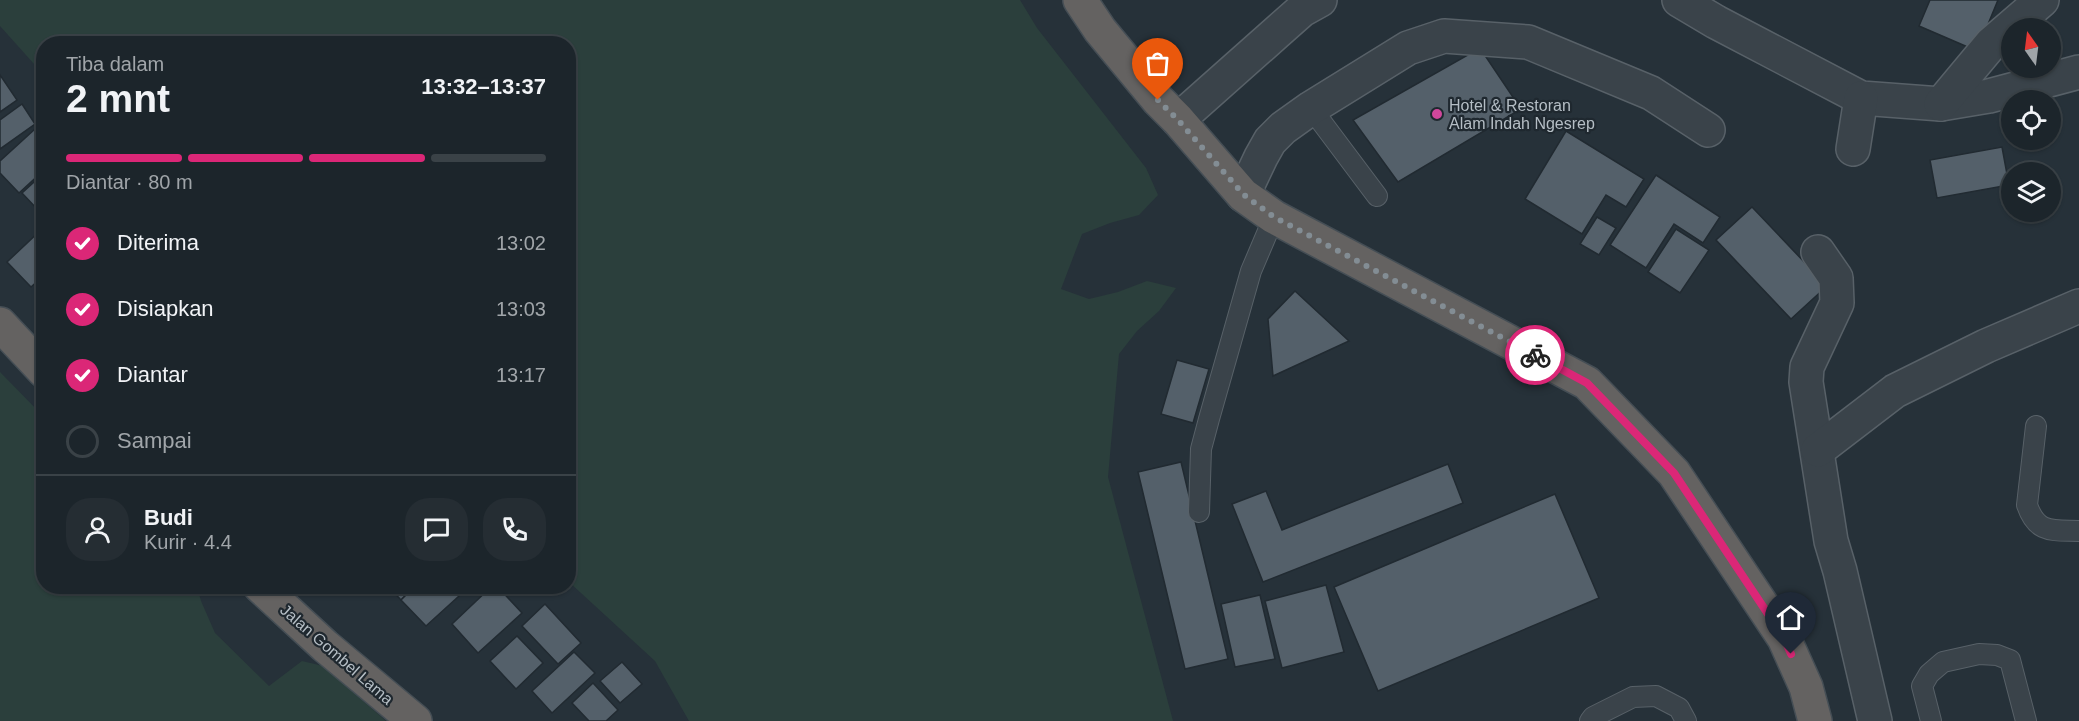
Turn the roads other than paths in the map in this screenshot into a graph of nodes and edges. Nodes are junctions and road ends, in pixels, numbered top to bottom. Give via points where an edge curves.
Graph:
1 (1080, 0) edge
2 (1320, 0) edge
3 (1679, 0) edge
4 (2042, 0) edge
5 (2079, 72) edge
6 (1861, 98) junction
7 (1941, 104) junction
8 (1311, 108) junction
9 (1178, 120) junction
10 (1708, 130) dead end
11 (1853, 149) dead end
12 (1244, 195) junction
13 (1377, 196) dead end
14 (1274, 217) junction
15 (1818, 252) dead end
16 (2079, 306) edge
17 (0, 324) edge
18 (36, 362) edge
19 (2036, 426) dead end
20 (1818, 450) junction
21 (1199, 512) dead end
22 (2079, 531) edge
23 (269, 594) edge
24 (415, 721) edge
25 (1590, 721) edge
26 (1686, 721) edge
27 (1815, 721) edge
28 (1875, 721) edge
29 (1931, 721) edge
30 (2026, 721) edge

1 - 9 highway via 1100,30
2 - 9 street via 1302,10
3 - 6 street
4 - 7 street via 1991,44
5 - 7 street via 1989,96
6 - 7 street
6 - 11 street
8 - 10 street via 1408,48 1444,36 1528,42 1652,93
8 - 12 street via 1270,141
8 - 13 lane
9 - 12 highway
12 - 14 highway
14 - 21 lane via 1251,272 1203,439
14 - 27 highway via 1587,383 1674,473 1784,638 1806,687
15 - 20 street via 1836,278 1838,290 1837,303 1807,367
16 - 20 street via 1895,391
17 - 18 highway
19 - 22 lane via 2027,505 2031,516 2040,527
20 - 28 street via 1831,541
23 - 24 highway, Jalan Gombel Lama
25 - 26 lane via 1633,697 1656,696 1679,708
29 - 30 lane via 1922,686 1929,674 1943,662 1979,654 2010,660

